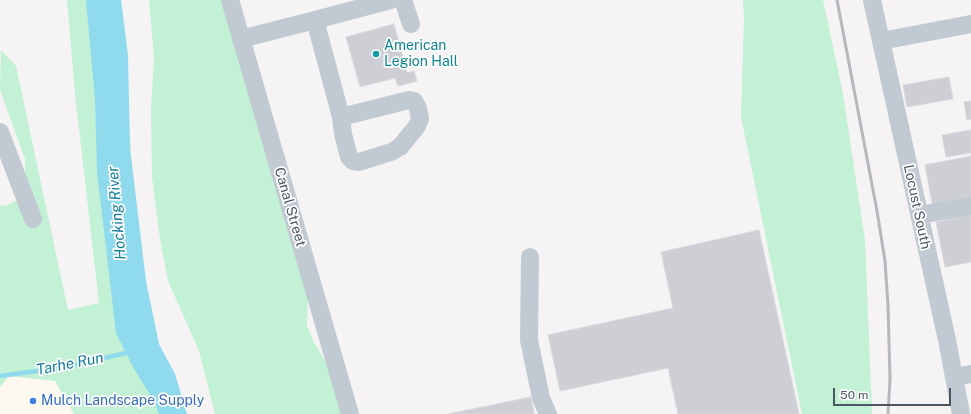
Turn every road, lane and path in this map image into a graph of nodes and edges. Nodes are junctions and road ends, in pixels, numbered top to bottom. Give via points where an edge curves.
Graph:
1 (230, 0) edge
2 (391, 0) edge
3 (403, 0) edge
4 (872, 0) edge
5 (315, 20) junction
6 (411, 24) dead end
7 (971, 24) edge
8 (241, 39) junction
9 (881, 41) junction
10 (341, 117) dead end
11 (0, 132) edge
12 (971, 206) edge
13 (919, 216) junction
14 (33, 219) dead end
15 (530, 257) dead end
16 (962, 375) edge
17 (350, 414) edge
18 (548, 414) edge
19 (961, 414) edge

1 - 8 street, Canal Street
2 - 5 street
3 - 6 street
4 - 9 street, Locust South
5 - 8 street
5 - 10 street
7 - 9 street
8 - 17 street, Canal Street
9 - 13 street, Locust South
11 - 14 street
12 - 13 street
13 - 16 street, Locust South
15 - 18 street via 529,340 541,398
16 - 19 street, Locust South

